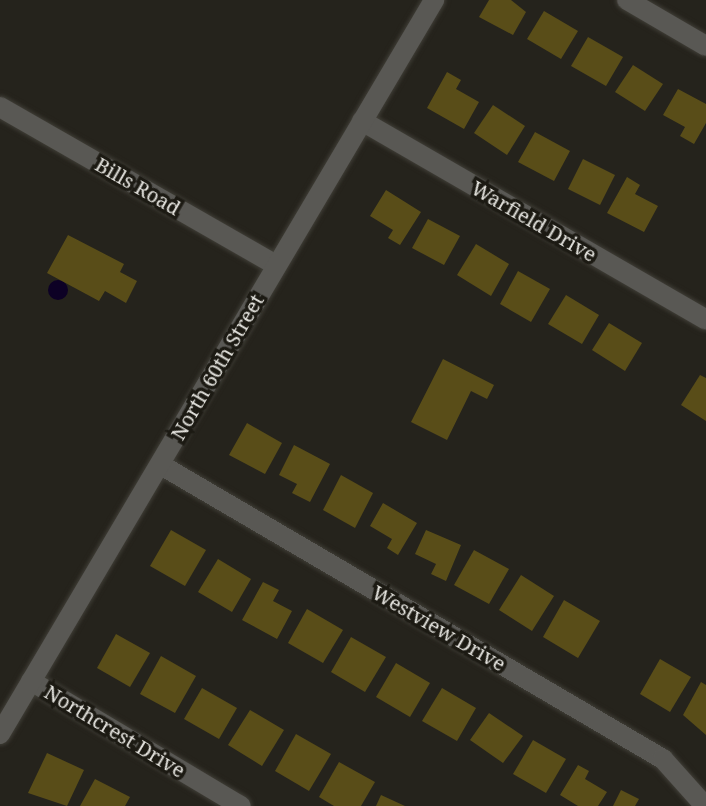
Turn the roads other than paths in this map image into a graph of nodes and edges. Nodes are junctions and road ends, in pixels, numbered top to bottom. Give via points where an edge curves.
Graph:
1 (434, 0) edge
2 (627, 0) edge
3 (706, 46) edge
4 (0, 107) edge
5 (362, 121) junction
6 (276, 265) junction
7 (706, 320) edge
8 (161, 465) junction
9 (31, 681) junction
10 (0, 734) edge
11 (241, 806) edge
12 (705, 806) edge

1 - 5 street, North 60th Street
2 - 3 street
4 - 6 street, Bills Road
5 - 6 street, North 60th Street
5 - 7 street, Warfield Drive
6 - 8 street, North 60th Street
8 - 9 street, North 60th Street
8 - 12 street, Westview Drive via 663,759
9 - 10 street, North 60th Street
9 - 11 street, Northcrest Drive

